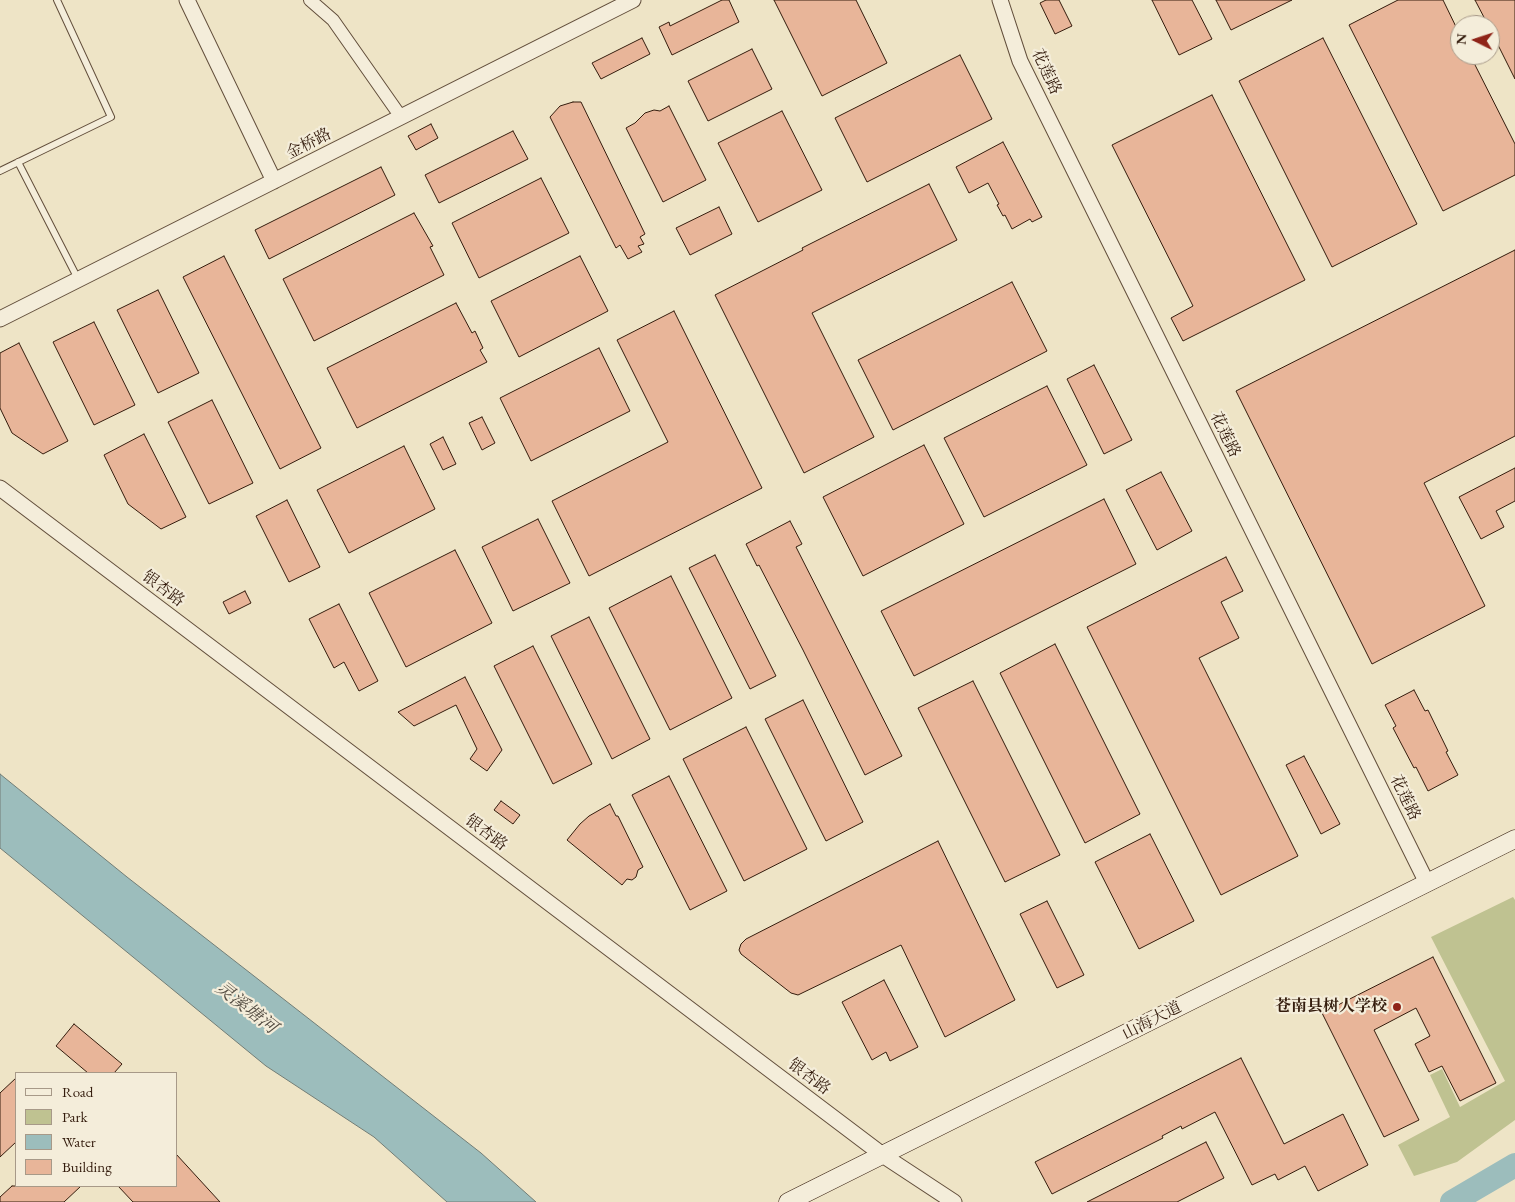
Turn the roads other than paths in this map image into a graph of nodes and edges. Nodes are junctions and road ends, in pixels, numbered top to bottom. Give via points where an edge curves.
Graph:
1 (57, 0) edge
2 (187, 0) edge
3 (310, 0) edge
4 (634, 0) edge
5 (1000, 0) edge
6 (401, 117) junction
7 (18, 162) junction
8 (0, 171) edge
9 (274, 181) junction
10 (78, 280) junction
11 (0, 319) edge
12 (0, 488) edge
13 (1515, 839) edge
14 (1427, 883) junction
15 (884, 1156) junction
16 (788, 1202) edge
17 (954, 1202) edge

1 - 7 lane via 111,117
2 - 9 street
3 - 6 street via 332,20
4 - 6 street, 金桥路
5 - 14 street, 花莲路 via 1020,61
6 - 9 street, 金桥路
7 - 8 lane
7 - 10 lane
9 - 10 street, 金桥路
10 - 11 street, 金桥路
12 - 15 street, 银杏路
13 - 14 main road, 山海大道
14 - 15 main road, 山海大道
15 - 16 main road, 山海大道
15 - 17 street, 银杏路

